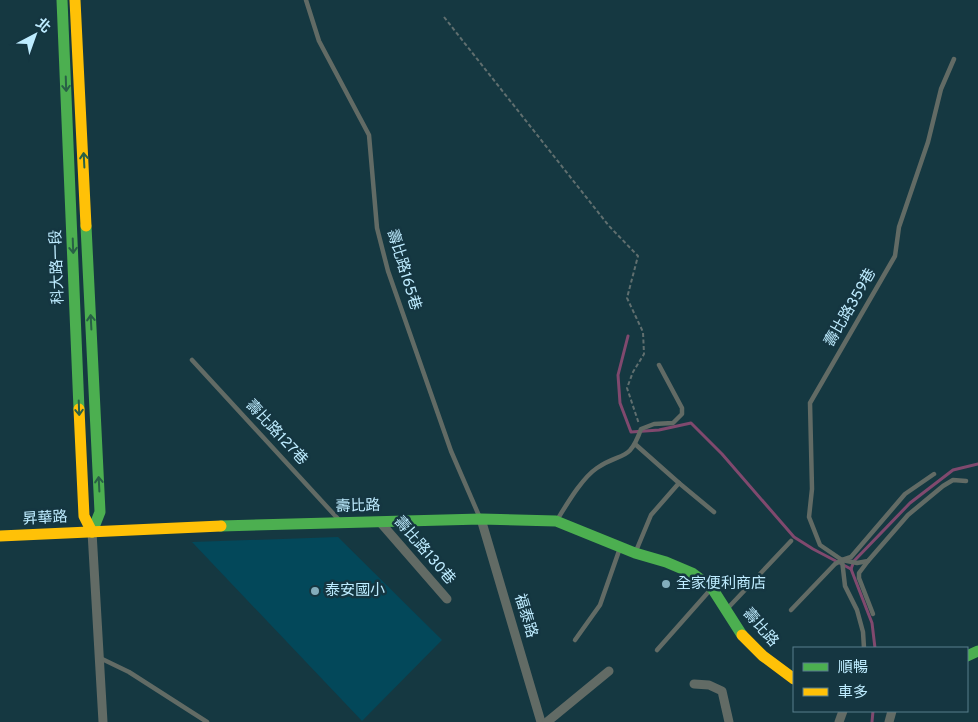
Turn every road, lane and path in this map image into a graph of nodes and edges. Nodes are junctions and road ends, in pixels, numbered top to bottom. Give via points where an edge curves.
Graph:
1 (62, 0) edge
2 (75, 0) edge
3 (306, 0) edge
4 (444, 18) dead end
5 (954, 58) dead end
6 (192, 360) dead end
7 (659, 364) dead end
8 (641, 428) junction
9 (635, 444) junction
10 (934, 474) dead end
11 (966, 481) dead end
12 (679, 483) junction
13 (714, 512) dead end
14 (481, 519) junction
15 (556, 521) junction
16 (342, 522) junction
17 (380, 522) junction
18 (92, 532) junction
19 (0, 536) edge
20 (791, 542) dead end
21 (620, 547) junction
22 (635, 553) junction
23 (842, 560) junction
24 (868, 561) junction
25 (712, 588) junction
26 (448, 599) dead end
27 (726, 610) junction
28 (791, 610) dead end
29 (873, 614) dead end
30 (574, 640) dead end
31 (864, 647) edge
32 (657, 650) dead end
33 (100, 658) junction
34 (609, 671) dead end
35 (793, 678) edge
36 (694, 684) dead end
37 (103, 722) edge
38 (207, 722) edge
39 (541, 722) edge
40 (547, 722) edge
41 (729, 722) edge

1 -> 18 street, 科大路一段 via 84,516
18 -> 2 street via 100,512
3 - 14 lane, 壽比路165巷 via 319,41 369,136 377,228 388,271 451,451
4 - 8 path via 609,226 638,256 627,298 643,332 644,354 627,388
5 - 23 lane, 壽比路359巷 via 941,89 928,142 899,227 895,256 810,403 812,489 809,517 820,545
6 - 16 lane, 壽比路127巷
7 - 8 lane via 682,408 682,414 673,423
8 - 9 lane
9 - 12 lane
9 - 15 lane via 629,452 596,468 573,494
10 - 23 lane via 905,494 851,557
11 - 24 lane via 953,480 943,486 908,515
12 - 13 lane
12 - 22 lane via 651,515
14 - 15 street, 壽比路
14 - 17 street, 壽比路
14 - 39 street, 福泰路
15 - 21 street, 壽比路
16 - 17 street, 壽比路
16 - 18 street, 壽比路
17 - 26 street, 壽比路130巷
18 - 19 street, 昇華路
18 - 33 street
20 - 27 lane
21 - 22 street, 壽比路
21 - 30 lane via 600,604
22 - 25 street, 壽比路 via 692,573
23 - 24 lane, 壽比路359巷
23 - 28 lane
23 - 31 lane via 845,586 857,610
24 - 29 lane via 859,578
25 - 27 street, 壽比路
25 - 32 lane
27 - 35 street, 壽比路 via 742,635
33 - 37 street
33 - 38 lane via 129,672
34 - 40 street
36 - 41 street via 709,685 722,691

